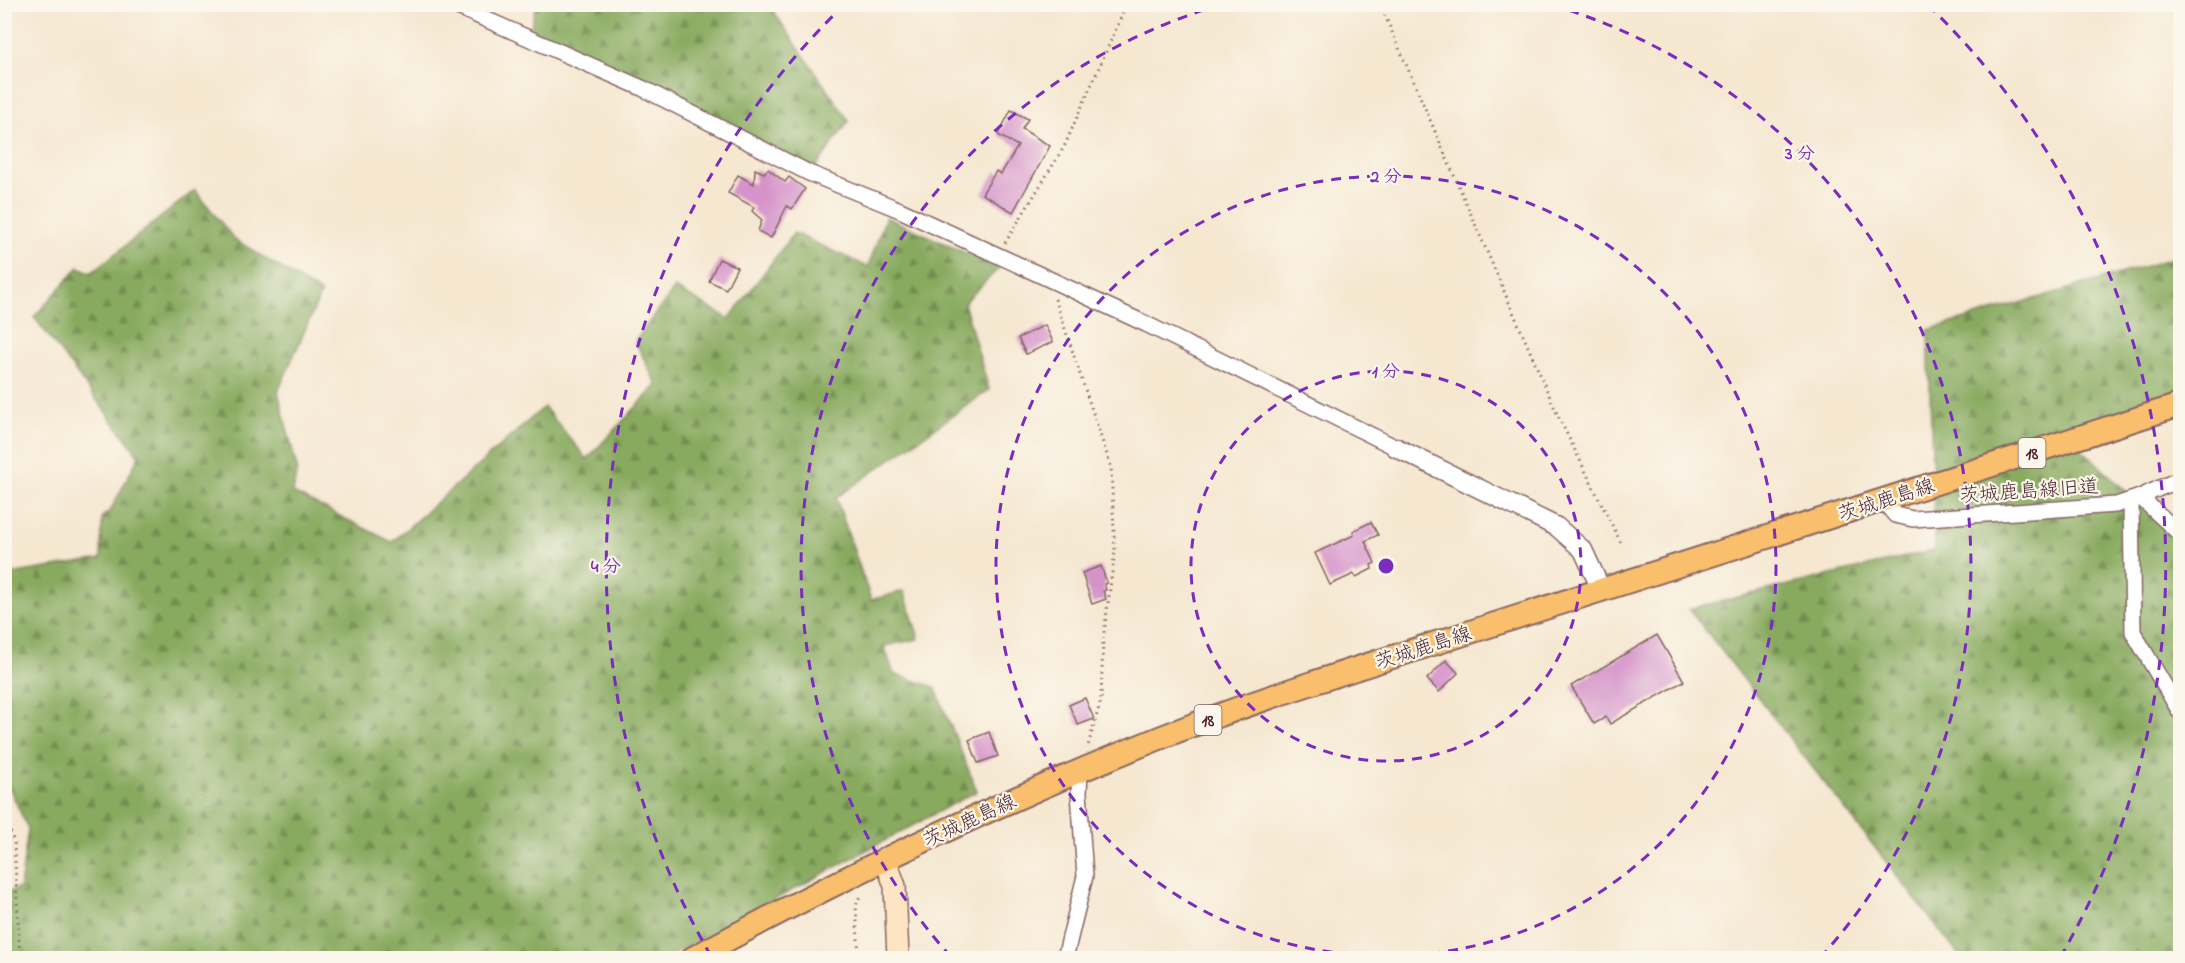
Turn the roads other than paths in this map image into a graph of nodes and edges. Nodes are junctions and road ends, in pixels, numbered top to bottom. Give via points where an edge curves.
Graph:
1 (452, 4) edge
2 (2181, 405) edge
3 (1395, 447) joint
4 (2181, 479) edge
5 (2136, 499) junction
6 (1883, 500) junction
7 (2181, 534) edge
8 (1601, 589) junction
9 (2181, 712) edge
10 (1080, 771) junction
11 (885, 858) junction
12 (693, 958) edge
13 (898, 958) edge
14 (1065, 958) edge

1 - 3 street via 642,88 809,173 900,210 1146,324
2 - 6 main road, 茨城鹿島線 / 18
3 - 8 street via 1563,531 1583,550
4 - 5 street, 茨城鹿島線旧道
5 - 6 street, 茨城鹿島線旧道 via 2116,505 1913,519 1895,515
5 - 7 street
5 - 9 street via 2133,632
6 - 8 main road, 茨城鹿島線 / 18
8 - 10 main road, 茨城鹿島線 / 18 via 1288,692
10 - 11 main road, 茨城鹿島線 / 18
10 - 14 street via 1086,876
11 - 12 main road, 茨城鹿島線 / 18
11 - 13 main road via 895,886

